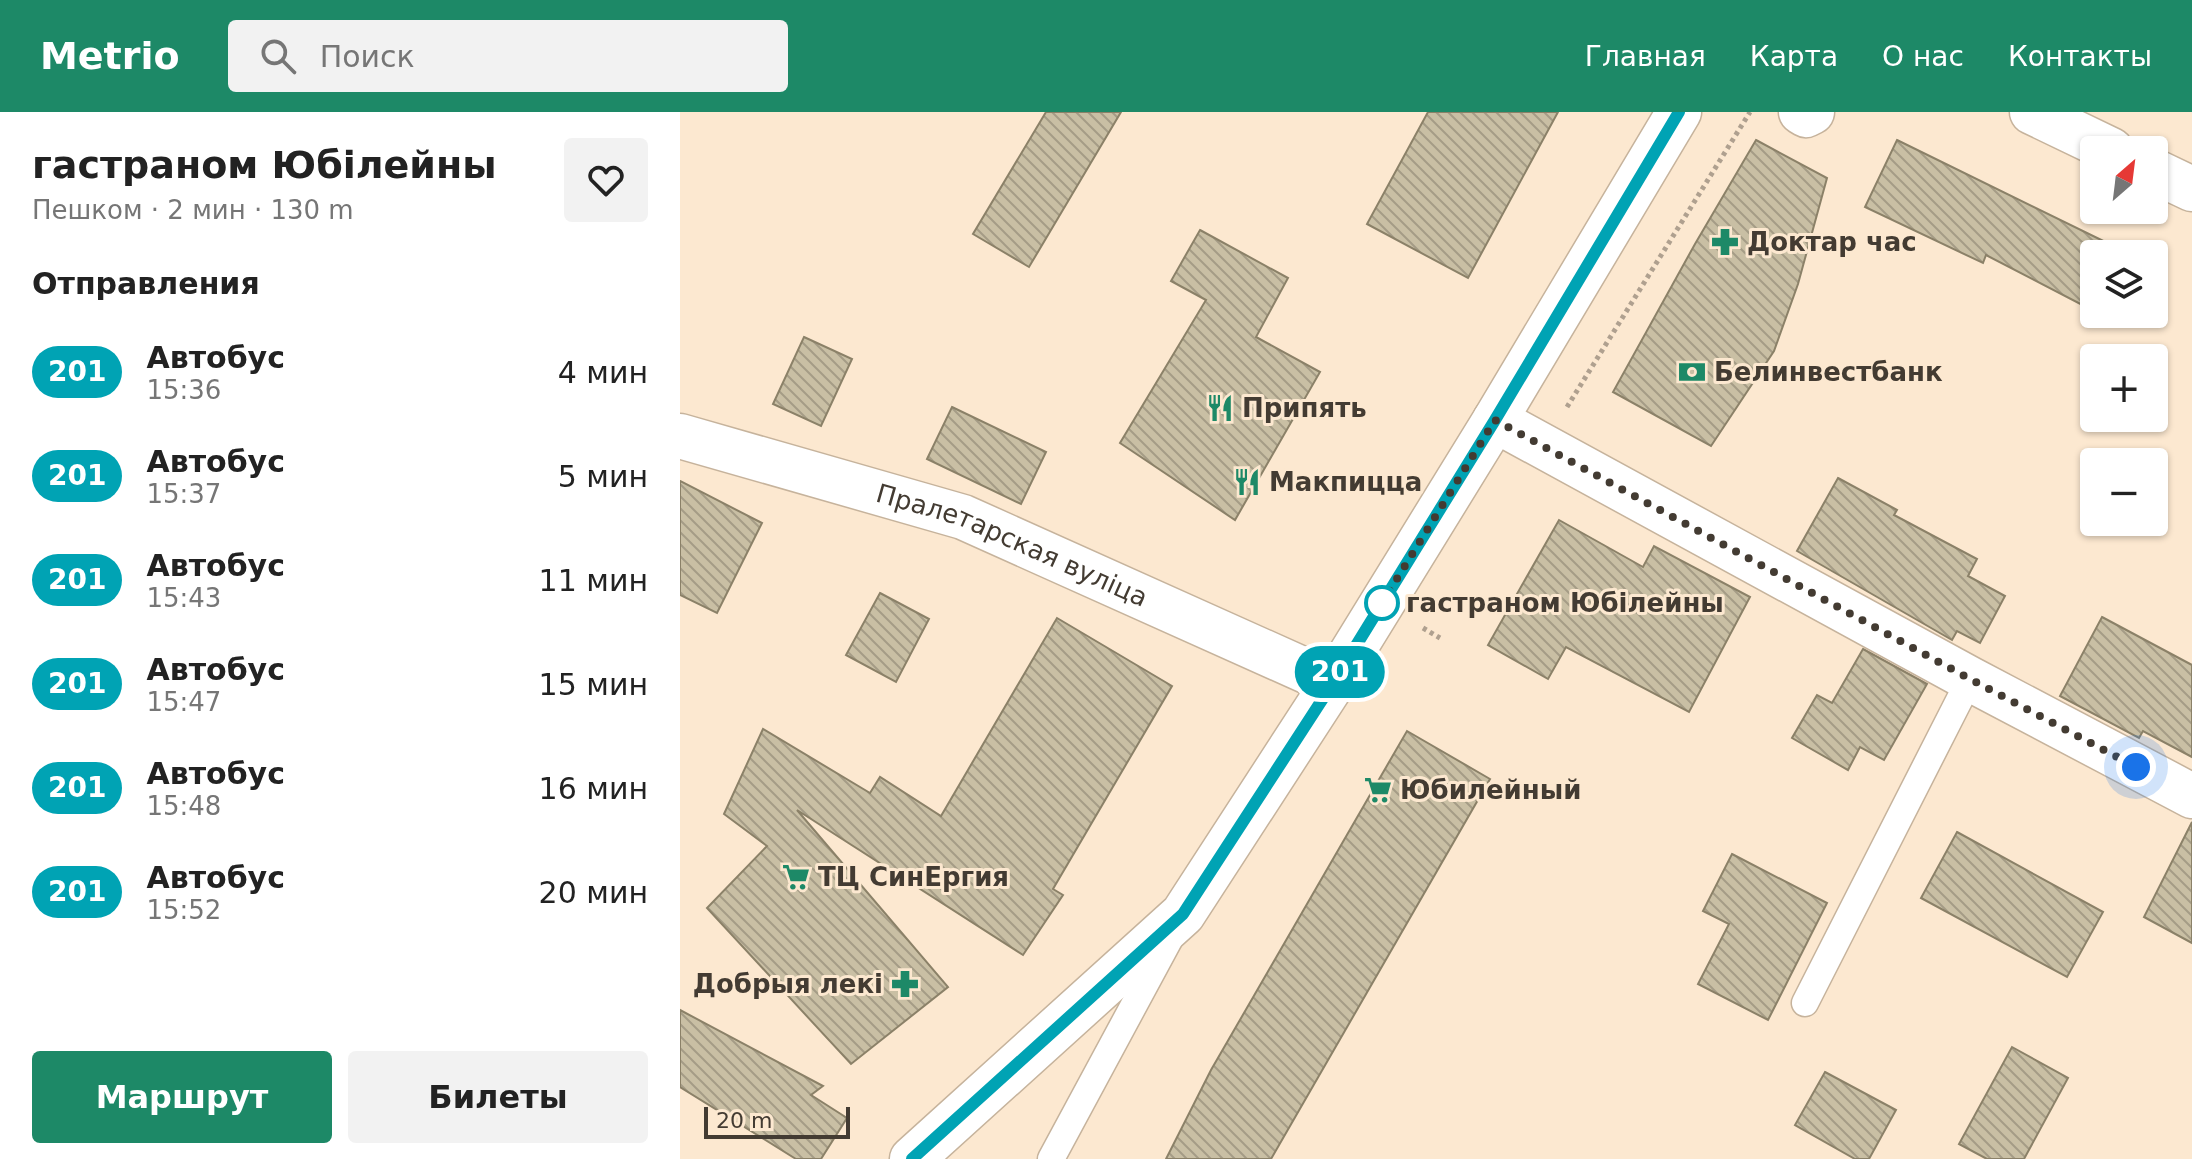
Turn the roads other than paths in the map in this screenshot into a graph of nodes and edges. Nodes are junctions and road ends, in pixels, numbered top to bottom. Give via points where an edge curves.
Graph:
1 (1679, 112) edge
2 (1801, 112) edge
3 (1812, 112) edge
4 (2032, 112) edge
5 (2082, 136) edge
6 (2168, 178) edge
7 (2192, 189) edge
8 (1495, 420) junction
9 (680, 436) edge
10 (1970, 679) junction
11 (1333, 683) junction
12 (2192, 796) edge
13 (1183, 914) junction
14 (1805, 1003) dead end
15 (912, 1159) edge
16 (1051, 1159) edge

1 - 8 street
2 - 3 street
4 - 5 street
6 - 7 street
8 - 10 street
8 - 11 street
9 - 11 street, Пралетарская вуліца via 963,517
10 - 12 street
10 - 14 lane
11 - 13 street
13 - 15 street
13 - 16 lane

